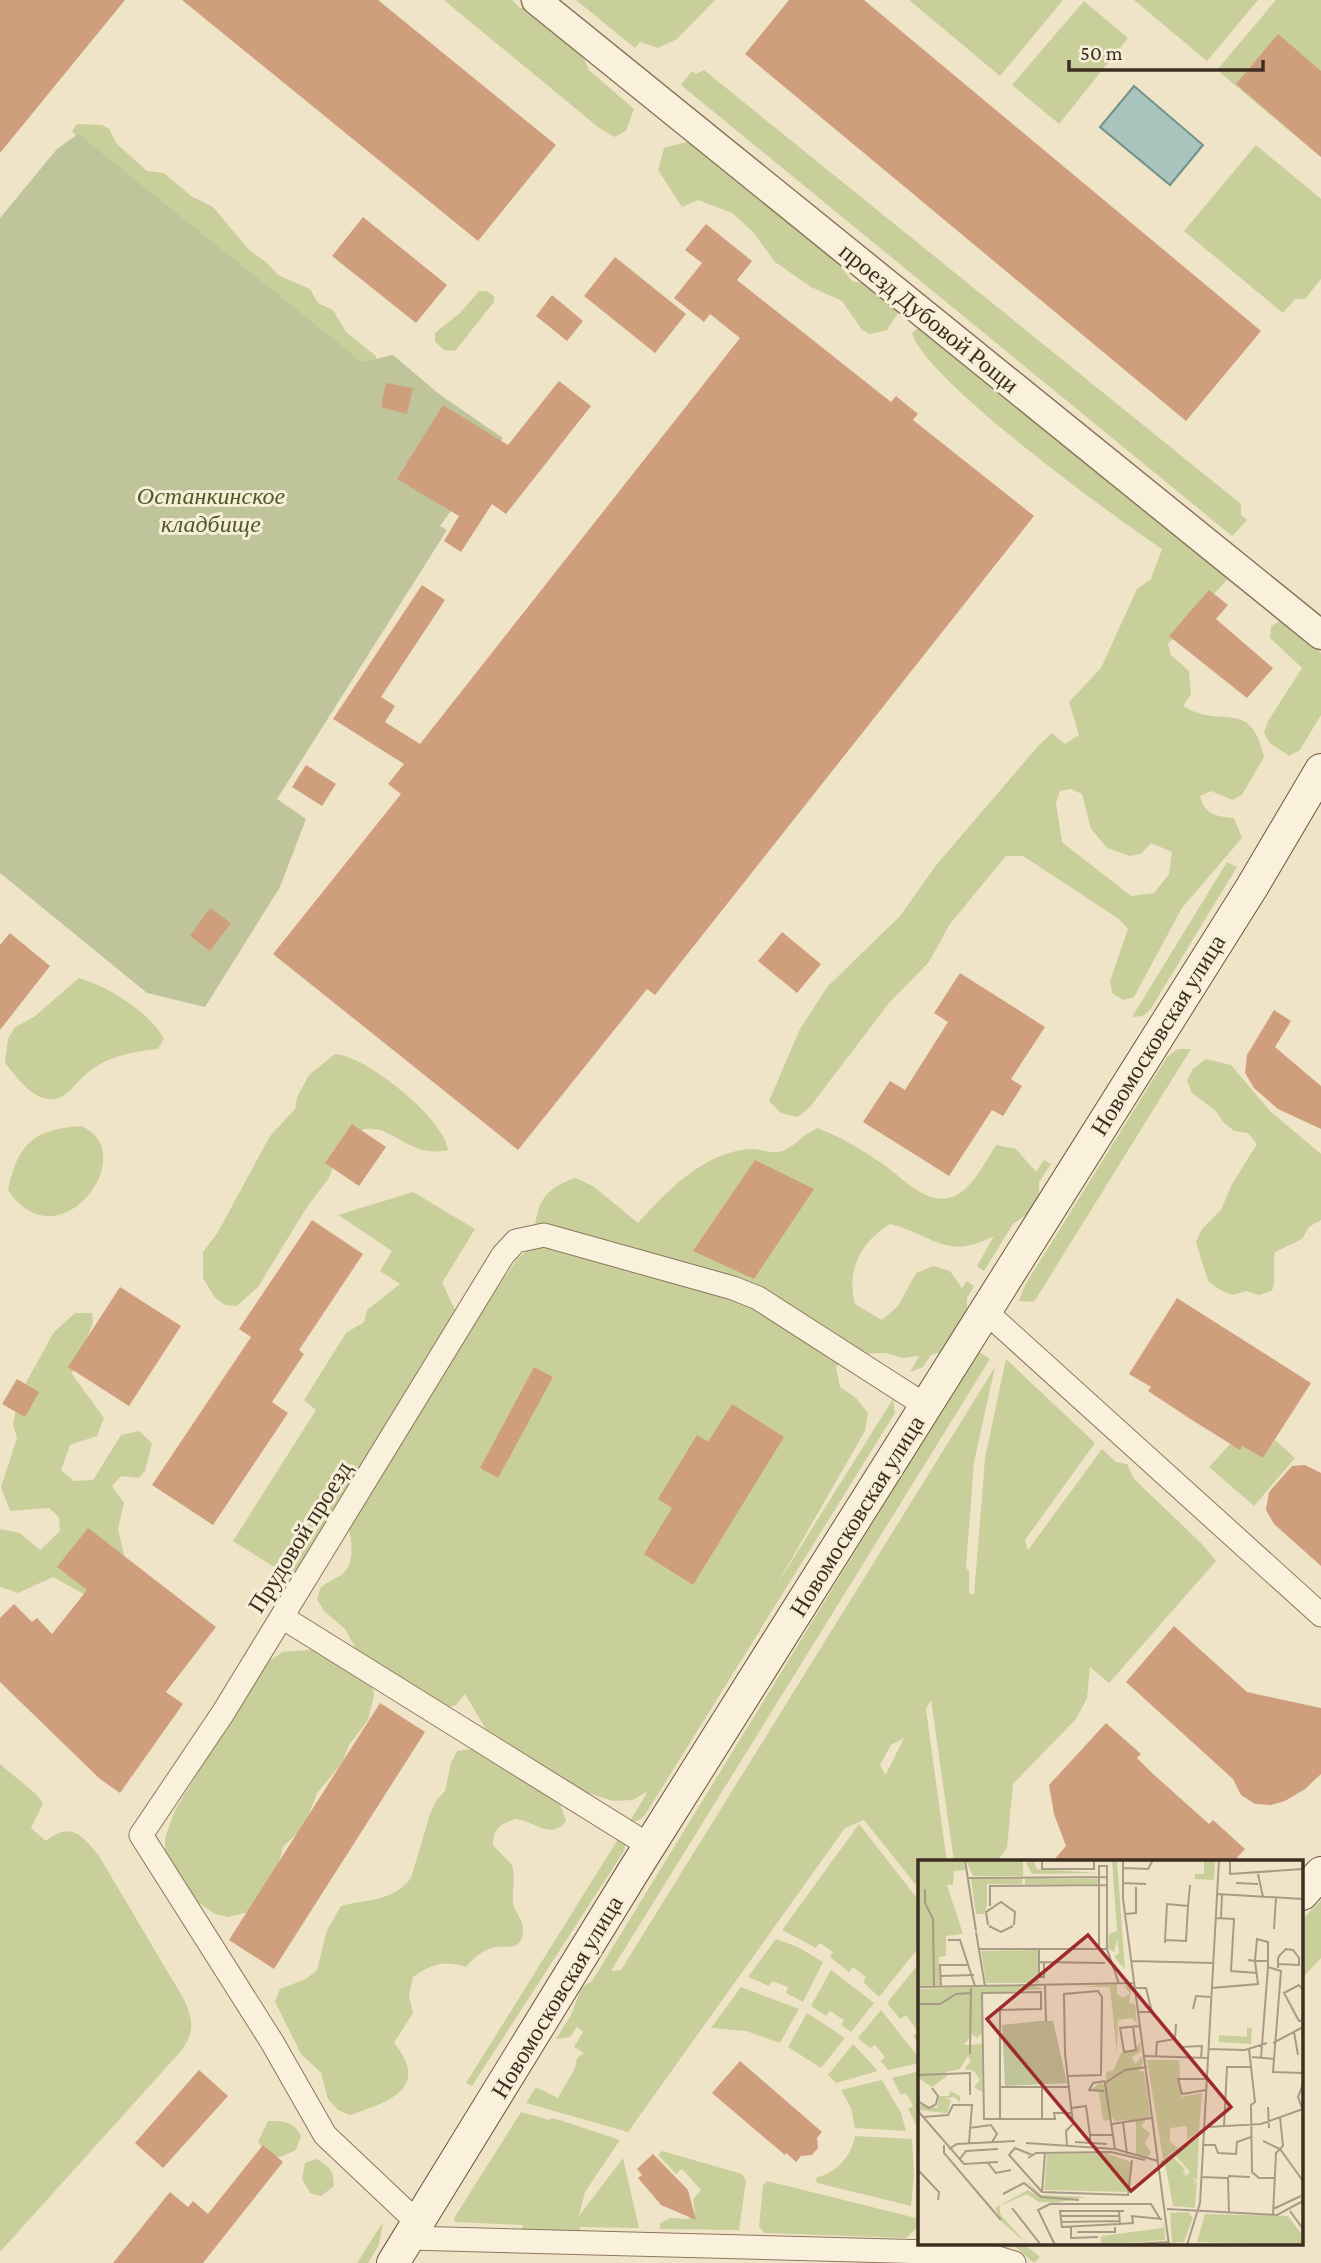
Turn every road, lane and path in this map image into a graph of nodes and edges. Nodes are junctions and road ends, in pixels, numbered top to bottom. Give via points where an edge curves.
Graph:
1 (536, 0) edge
2 (1321, 635) edge
3 (1321, 770) edge
4 (985, 1311) junction
5 (926, 1406) junction
6 (1321, 1615) edge
7 (282, 1617) junction
8 (650, 1846) junction
9 (1321, 1873) edge
10 (1304, 1892) edge
11 (407, 2241) edge
12 (968, 2253) edge
13 (1014, 2263) edge

1 - 2 street, проезд Дубовой Рощи
3 - 4 main road, Новомосковская улица
4 - 5 main road, Новомосковская улица
4 - 6 street
5 - 7 street, Прудовой проезд via 758,1298 544,1235 528,1237 516,1241 503,1255
5 - 8 main road, Новомосковская улица
7 - 8 street
7 - 11 street, Прудовой проезд via 141,1835 272,2042 324,2135
8 - 11 main road, Новомосковская улица
9 - 10 main road
11 - 12 street
12 - 13 street

